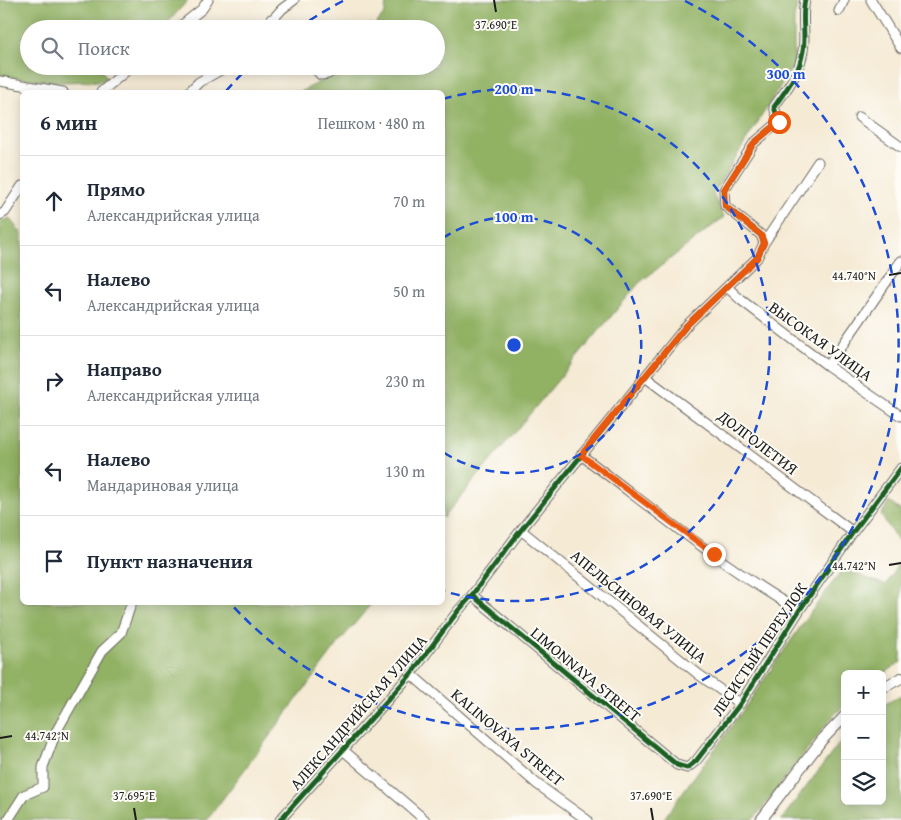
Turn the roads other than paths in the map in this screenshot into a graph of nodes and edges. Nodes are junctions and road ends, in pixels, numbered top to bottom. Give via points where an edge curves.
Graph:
1 (208, 0) edge
2 (294, 0) edge
3 (806, 0) edge
4 (844, 0) edge
5 (871, 0) edge
6 (839, 12) dead end
7 (271, 19) edge
8 (188, 20) edge
9 (901, 48) edge
10 (121, 75) edge
11 (212, 75) edge
12 (0, 81) edge
13 (52, 90) edge
14 (102, 90) edge
15 (191, 90) edge
16 (858, 117) dead end
17 (901, 147) edge
18 (818, 162) dead end
19 (20, 189) edge
20 (0, 215) edge
21 (764, 243) junction
22 (901, 261) edge
23 (727, 286) junction
24 (828, 366) junction
25 (645, 377) junction
26 (901, 416) edge
27 (581, 455) junction
28 (901, 468) edge
29 (521, 530) junction
30 (853, 532) junction
31 (472, 595) junction
32 (131, 605) edge
33 (799, 610) junction
34 (411, 674) junction
35 (901, 678) edge
36 (886, 686) edge
37 (740, 704) junction
38 (841, 720) edge
39 (343, 750) junction
40 (687, 768) joint
41 (8, 820) edge
42 (280, 820) edge
43 (425, 820) edge
44 (587, 820) edge
45 (761, 820) edge

1 - 8 street
2 - 7 street
3 - 21 street via 803,50 797,74 774,107 779,122 754,143 724,190 725,206 761,235
4 - 6 street
5 - 9 street
10 - 14 street
11 - 15 street
12 - 13 street
16 - 17 street
18 - 21 street, АЛЕКСАНДРИЙСКАЯ УЛИЦА
19 - 20 street
21 - 23 street, АЛЕКСАНДРИЙСКАЯ УЛИЦА via 757,258
22 - 24 street
23 - 24 street, ВЫСОКАЯ УЛИЦА
23 - 25 street, АЛЕКСАНДРИЙСКАЯ УЛИЦА via 686,326
24 - 26 street, ВЫСОКАЯ УЛИЦА
25 - 27 street, АЛЕКСАНДРИЙСКАЯ УЛИЦА
25 - 30 street, ДОЛГОЛЕТИЯ
27 - 29 street, АЛЕКСАНДРИЙСКАЯ УЛИЦА
27 - 33 street via 714,554
28 - 30 street, ЛЕСИСТЫЙ ПЕРЕУЛОК
29 - 31 street, АЛЕКСАНДРИЙСКАЯ УЛИЦА
29 - 37 street, АПЕЛЬСИНОВАЯ УЛИЦА via 698,674
30 - 33 street, ЛЕСИСТЫЙ ПЕРЕУЛОК
31 - 34 street, АЛЕКСАНДРИЙСКАЯ УЛИЦА
31 - 40 street, LIMONNAYA STREET via 677,765
32 - 41 street via 121,633 102,651 56,732 43,768 43,787 24,795
33 - 37 street, ЛЕСИСТЫЙ ПЕРЕУЛОК
34 - 39 street, АЛЕКСАНДРИЙСКАЯ УЛИЦА
34 - 44 street, KALINOVAYA STREET via 537,784
35 - 36 main road
37 - 40 street, ЛЕСИСТЫЙ ПЕРЕУЛОК
38 - 45 main road via 821,741
39 - 42 street, АЛЕКСАНДРИЙСКАЯ УЛИЦА
39 - 43 street

